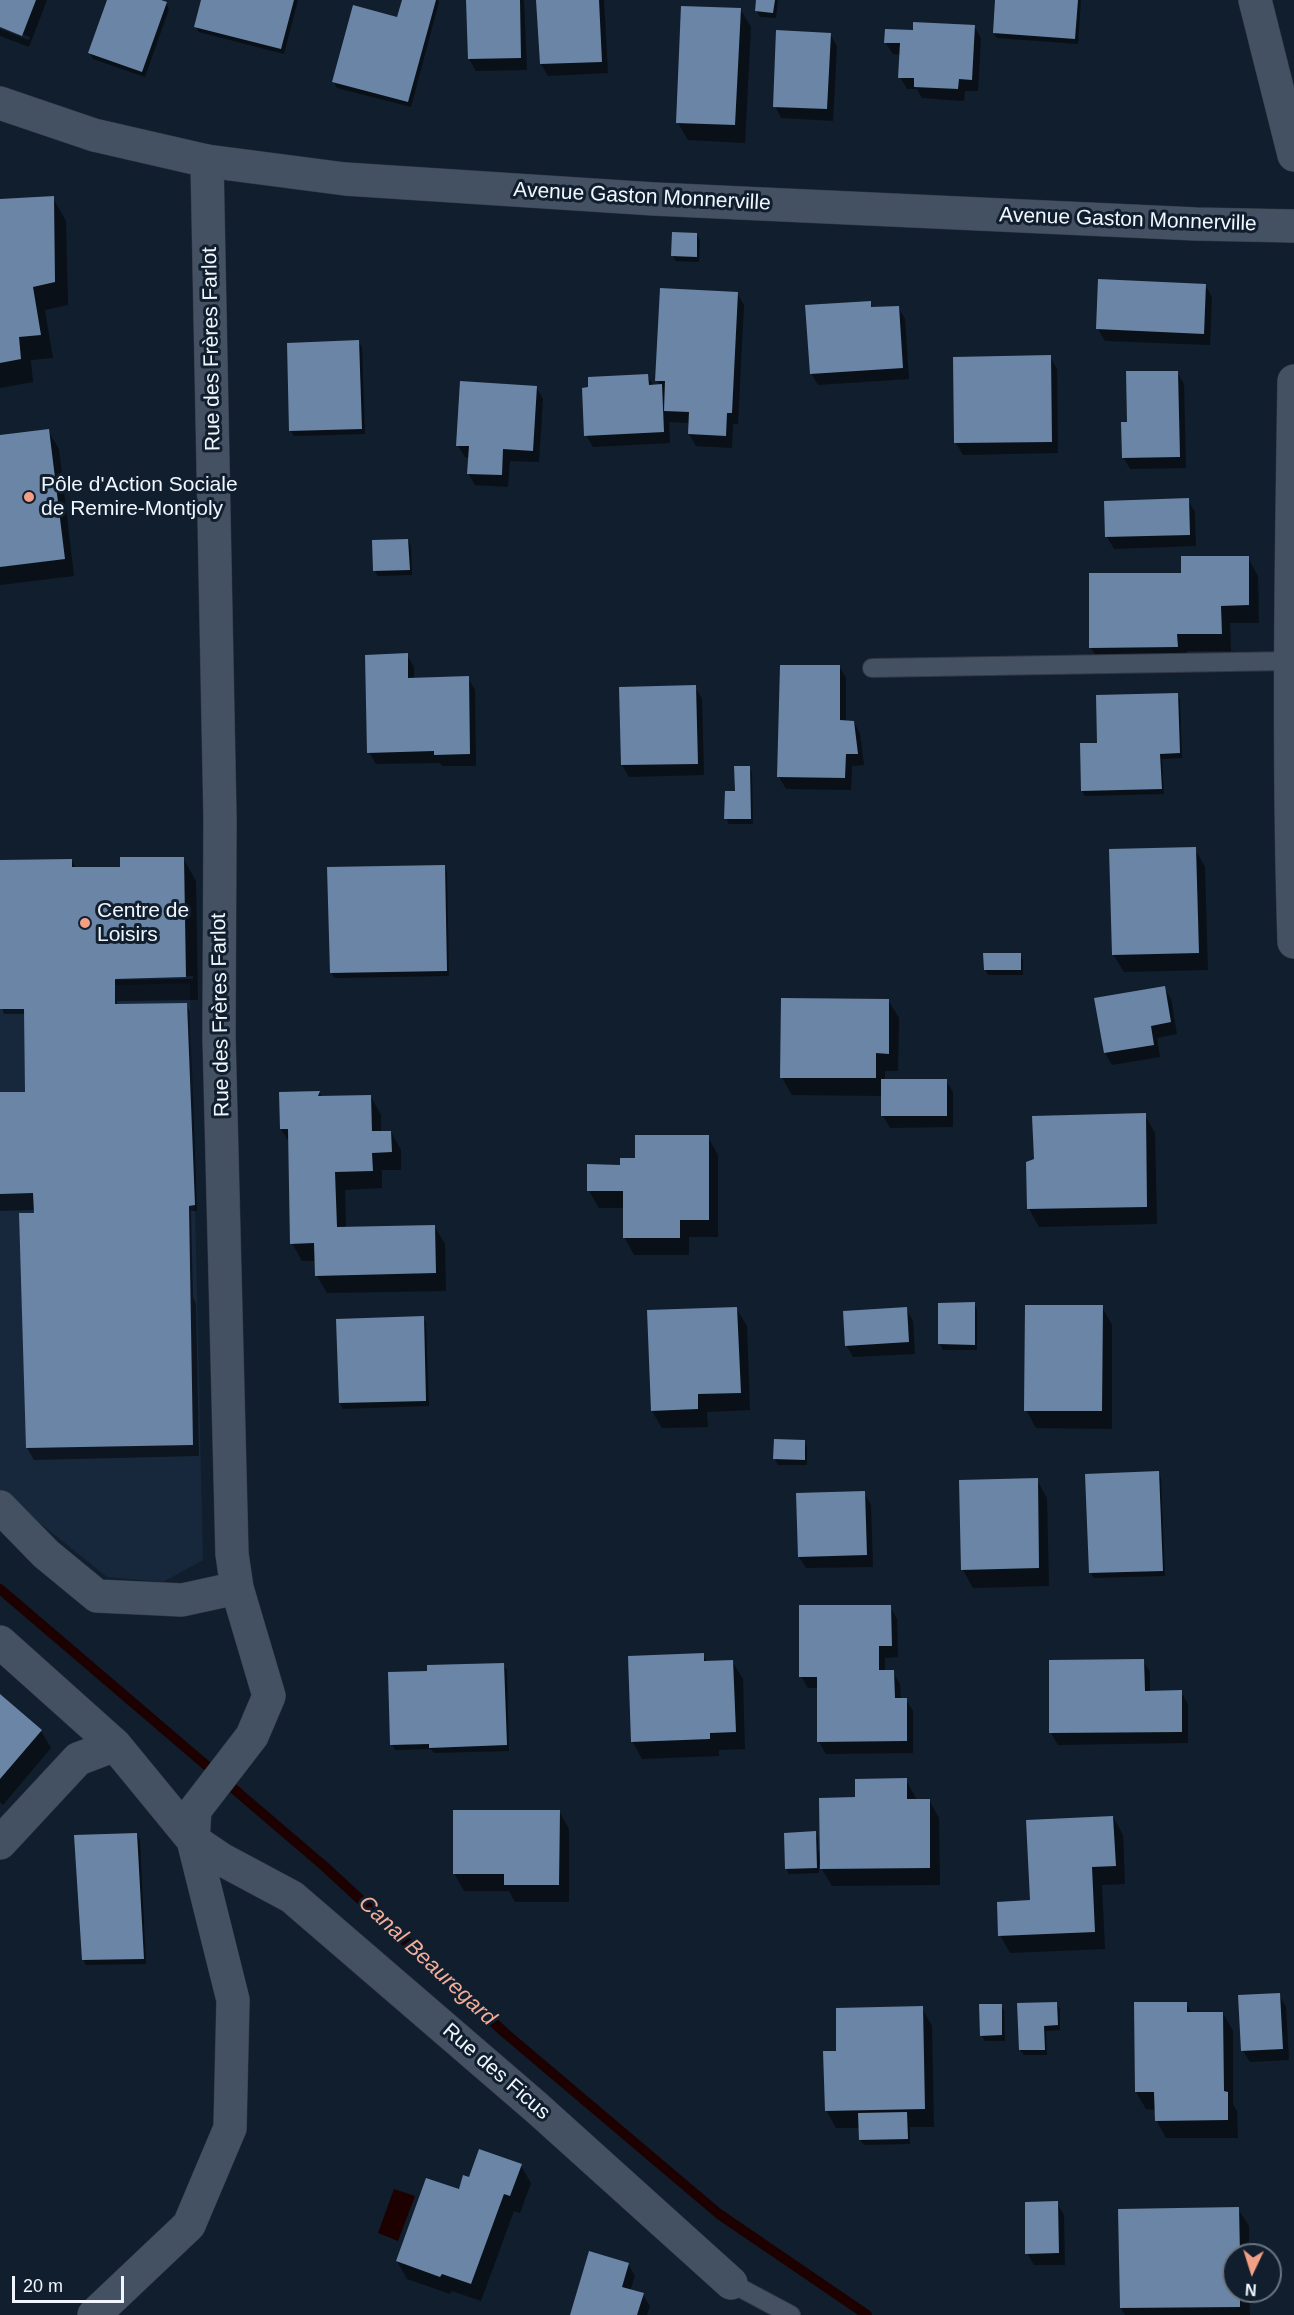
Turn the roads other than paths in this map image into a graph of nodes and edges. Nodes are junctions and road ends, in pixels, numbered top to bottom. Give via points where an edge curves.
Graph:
1 (1255, 0) edge
2 (0, 103) edge
3 (1294, 155) edge
4 (207, 161) junction
5 (1294, 226) edge
6 (1294, 381) edge
7 (1290, 661) junction
8 (873, 668) dead end
9 (1294, 942) edge
10 (0, 1507) edge
11 (237, 1588) junction
12 (0, 1642) edge
13 (115, 1745) junction
14 (194, 1825) junction
15 (0, 1844) edge
16 (731, 2283) joint
17 (94, 2315) edge
18 (791, 2315) edge

1 - 3 street
2 - 4 street, Avenue Gaston Monnerville via 94,135
4 - 5 street, Avenue Gaston Monnerville via 345,179 631,197
4 - 11 street, Rue des Frères Farlot via 220,819 219,1036 232,1545
6 - 7 street
7 - 8 lane
7 - 9 street
10 - 11 street via 46,1554 97,1596 182,1600
11 - 14 street, Rue des Frères Farlot via 269,1696 252,1736
12 - 13 street
13 - 14 street
13 - 15 street via 78,1759
14 - 16 street, Rue des Ficus via 220,1859 292,1897 537,2108
14 - 17 street via 233,2000 230,2128 189,2225
16 - 18 lane, Rue des Ficus

